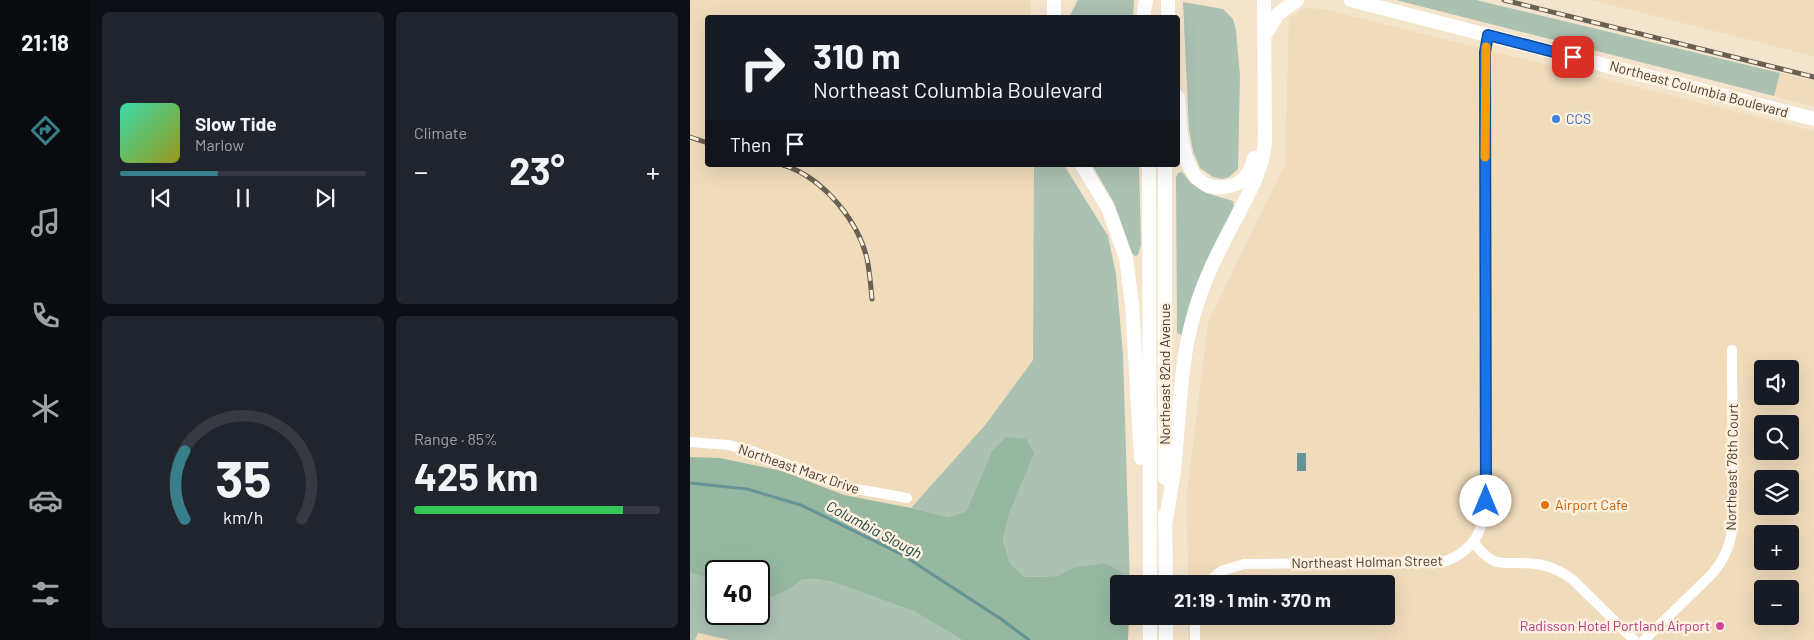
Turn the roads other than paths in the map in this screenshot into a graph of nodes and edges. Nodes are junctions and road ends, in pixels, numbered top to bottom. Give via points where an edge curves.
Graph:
1 (1054, 0) edge
2 (1147, 0) edge
3 (1254, 0) edge
4 (1264, 0) edge
5 (1297, 0) edge
6 (1351, 0) edge
7 (1054, 15) edge
8 (1144, 15) edge
9 (1148, 15) edge
10 (1488, 35) junction
11 (1264, 37) junction
12 (1814, 119) edge
13 (1180, 122) edge
14 (1083, 167) edge
15 (1149, 167) edge
16 (1164, 167) edge
17 (1732, 350) dead end
18 (690, 442) edge
19 (907, 498) dead end
20 (1165, 524) junction
21 (1150, 538) junction
22 (1472, 542) junction
23 (1150, 575) edge
24 (1166, 575) edge
25 (1216, 575) edge
26 (1150, 625) edge
27 (1166, 625) edge
28 (1195, 625) edge
29 (1150, 640) edge
30 (1166, 640) edge
31 (1194, 640) edge
32 (1634, 640) edge
33 (1644, 640) edge

1 - 7 main road
2 - 8 main road
2 - 9 main road
3 - 13 main road via 1256,146 1251,167 1242,180 1234,186 1215,188 1201,181 1189,168 1182,147
4 - 11 main road
5 - 11 main road via 1278,14
6 - 10 main road, Northeast Columbia Boulevard
10 - 12 main road, Northeast Columbia Boulevard
10 - 22 street via 1485,52 1486,501 1483,524
11 - 20 main road via 1264,154 1256,180 1219,251 1195,312 1186,346
14 - 21 main road via 1108,208 1126,258
15 - 21 main road, Northeast 82nd Avenue
16 - 20 main road, Northeast 82nd Avenue
17 - 33 street, Northeast 78th Court via 1733,523 1729,547 1711,574
18 - 19 street, Northeast Marx Drive via 752,450 846,487
20 - 24 main road, Northeast 82nd Avenue
21 - 23 main road, Northeast 82nd Avenue
22 - 25 street, Northeast Holman Street via 1460,556 1444,562 1238,565
22 - 32 street via 1494,561 1536,563 1564,573
26 - 29 main road
27 - 30 main road
28 - 31 street

